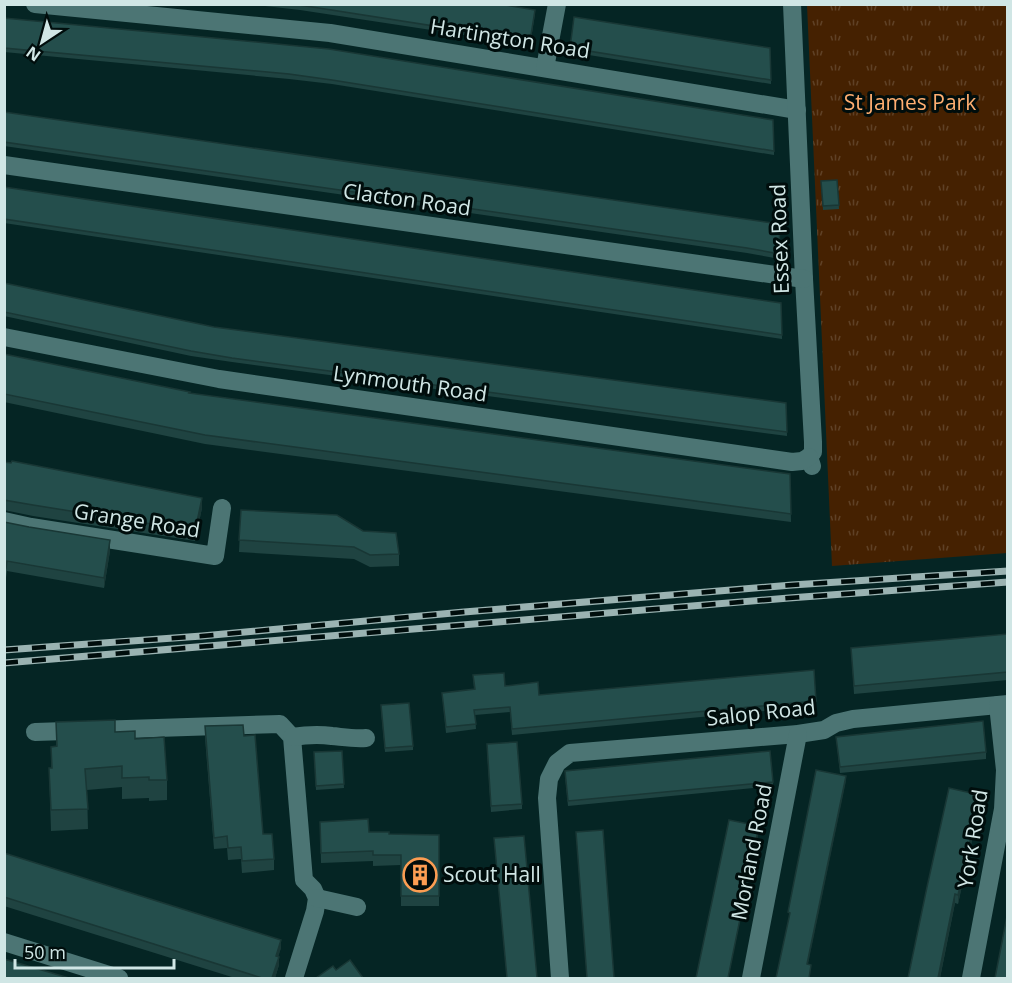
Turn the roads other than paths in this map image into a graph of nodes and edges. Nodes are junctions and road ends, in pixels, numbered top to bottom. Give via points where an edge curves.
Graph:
1 (35, 4) edge
2 (558, 4) edge
3 (792, 4) edge
4 (544, 68) junction
5 (797, 110) junction
6 (4, 165) edge
7 (804, 279) junction
8 (4, 337) edge
9 (811, 463) joint
10 (222, 507) dead end
11 (4, 521) edge
12 (1003, 704) edge
13 (35, 732) dead end
14 (798, 734) junction
15 (292, 737) junction
16 (366, 738) dead end
17 (317, 898) junction
18 (357, 907) dead end
19 (4, 942) edge
20 (119, 978) edge
21 (294, 978) edge
22 (561, 978) edge
23 (751, 978) edge
24 (971, 978) edge

1 - 4 street, Hartington Road via 330,33
2 - 4 street
3 - 5 street, Essex Road
4 - 5 street, Hartington Road
5 - 7 street, Essex Road
6 - 7 street, Clacton Road
7 - 9 street, Essex Road
8 - 9 street, Lynmouth Road via 230,381
10 - 11 street, Grange Road via 215,556
12 - 14 street, Salop Road via 853,718 824,730
12 - 24 street, York Road via 1003,809
13 - 15 street via 280,724
14 - 22 street, Salop Road via 570,753 556,763 547,798
14 - 23 street, Morland Road
15 - 16 street
15 - 17 street via 304,880
17 - 18 street
17 - 21 street
19 - 20 street

